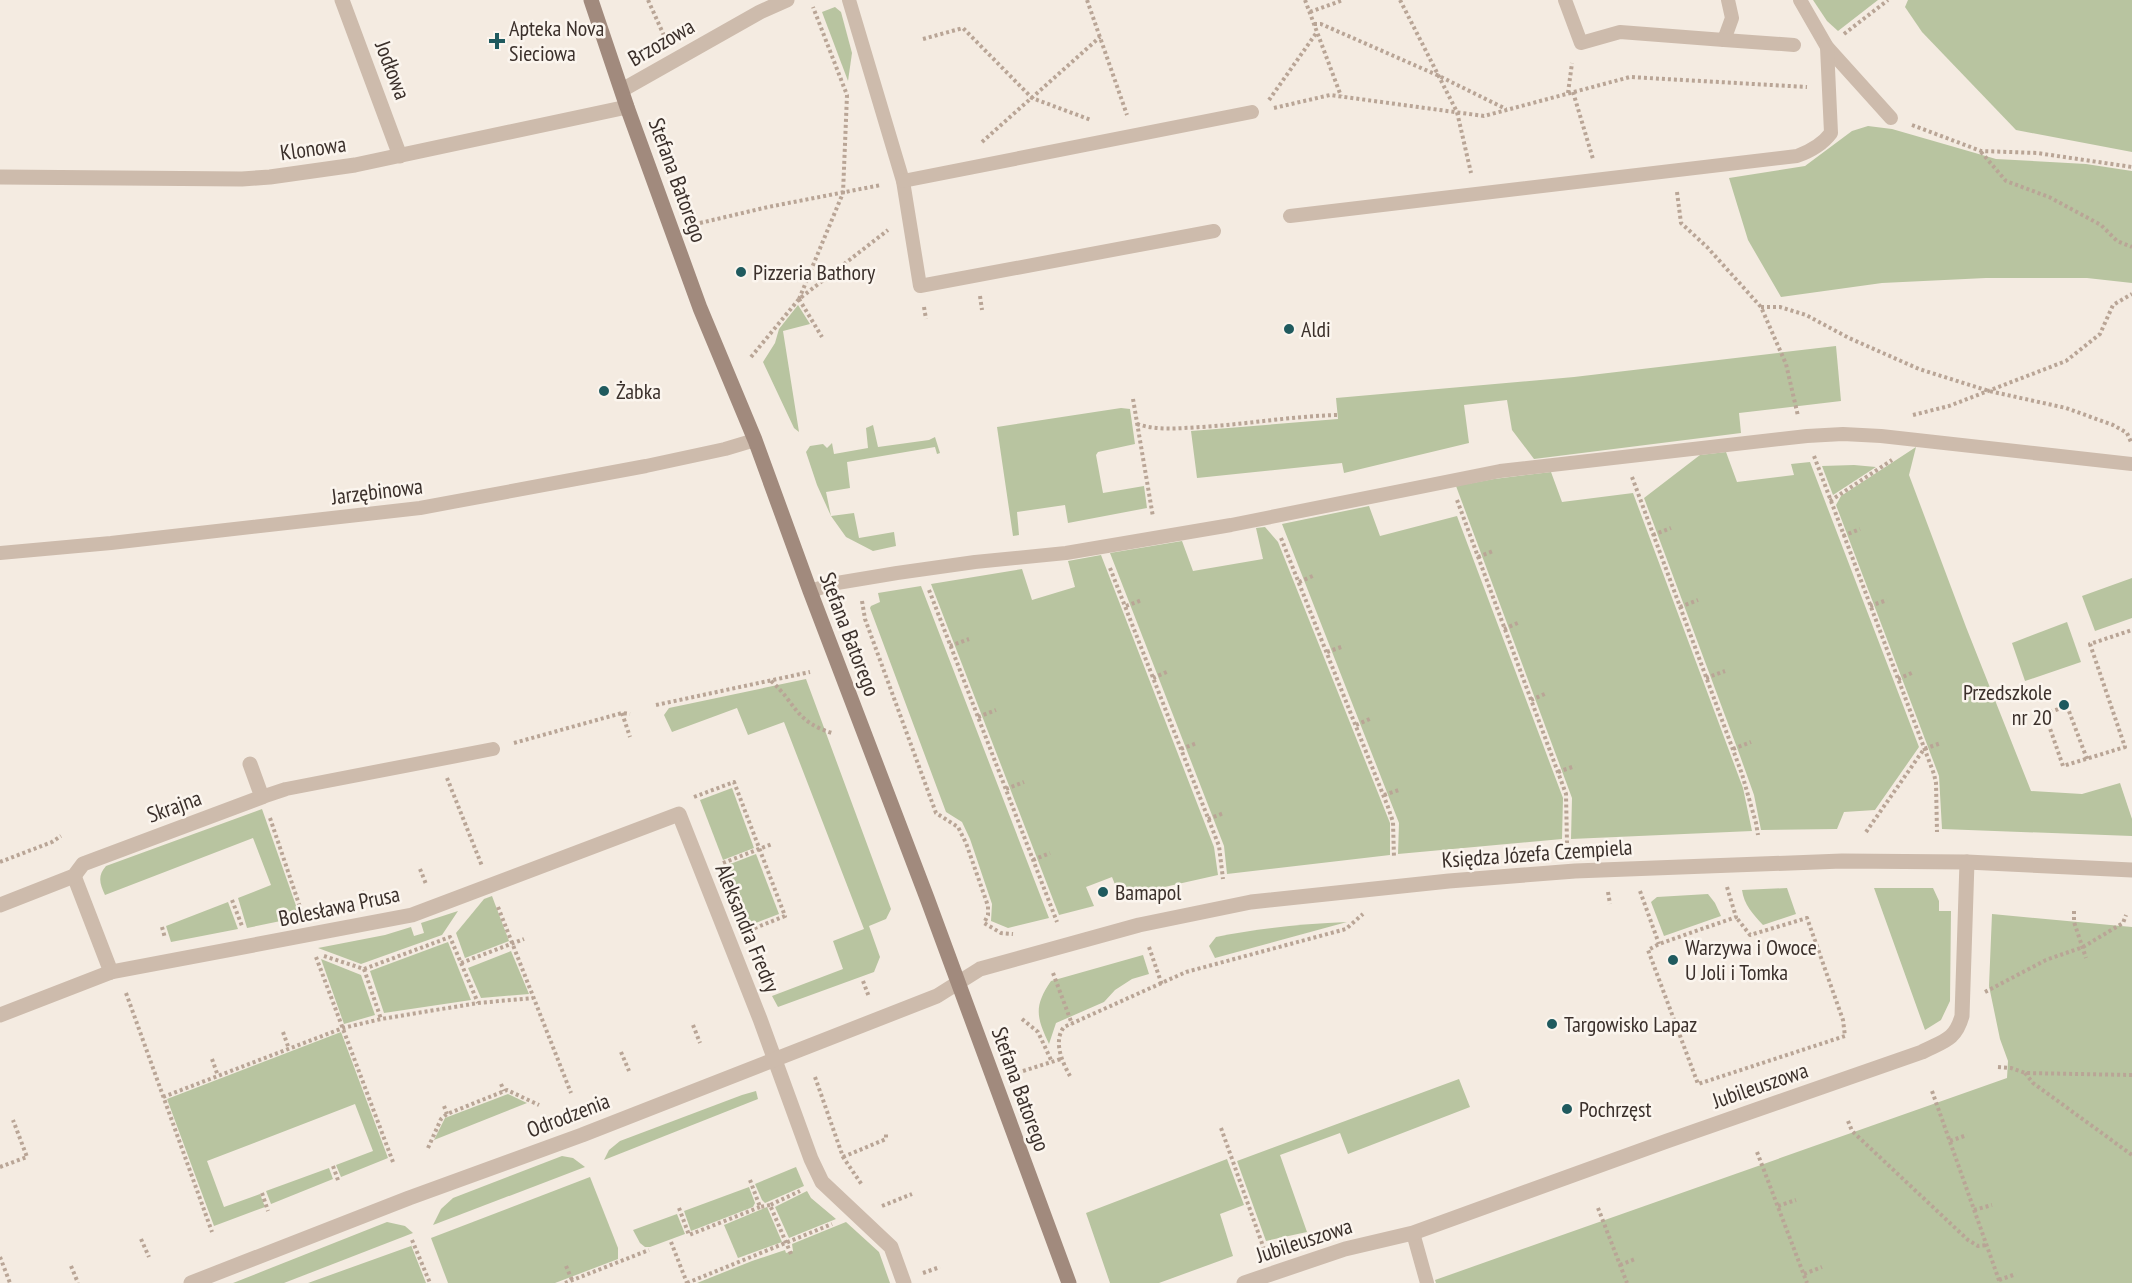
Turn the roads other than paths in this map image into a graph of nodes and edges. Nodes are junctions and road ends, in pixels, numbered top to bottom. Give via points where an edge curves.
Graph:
1 (342, 0) edge
2 (591, 0) edge
3 (787, 0) edge
4 (849, 0) edge
5 (1565, 0) edge
6 (1728, 0) edge
7 (1800, 0) edge
8 (1724, 40) junction
9 (1794, 45) dead end
10 (1827, 47) junction
11 (622, 90) junction
12 (627, 107) junction
13 (1257, 111) road end
14 (1891, 118) road end
15 (400, 156) junction
16 (0, 177) edge
17 (903, 181) junction
18 (1290, 216) dead end
19 (1214, 231) dead end
20 (754, 440) junction
21 (2132, 464) edge
22 (0, 553) edge
23 (810, 591) junction
24 (493, 749) road end
25 (250, 764) dead end
26 (265, 804) junction
27 (679, 814) joint
28 (1967, 862) junction
29 (2132, 870) edge
30 (74, 876) junction
31 (0, 905) edge
32 (111, 972) junction
33 (958, 984) junction
34 (0, 1015) edge
35 (774, 1059) junction
36 (1413, 1233) junction
37 (191, 1283) edge
38 (904, 1283) edge
39 (1069, 1283) edge
40 (1244, 1283) edge
41 (1427, 1283) edge

1 - 15 street, Jodłowa
2 - 11 street, Stefana Batorego
3 - 11 street, Brzozowa
4 - 17 lane
5 - 8 lane via 1581,43 1620,32
6 - 8 lane via 1732,18
7 - 10 lane
8 - 9 lane
10 - 14 lane
10 - 18 lane via 1831,133 1824,142 1797,156
11 - 12 street, Stefana Batorego
12 - 15 street, Klonowa
12 - 20 street, Stefana Batorego via 700,308
13 - 17 lane
15 - 16 street, Klonowa via 242,179
17 - 19 lane via 920,286
20 - 22 lane, Jarzębinowa via 646,466 420,508
20 - 23 street, Stefana Batorego
21 - 23 lane via 1852,434 1807,436 1500,471 1273,518 1102,548 921,569
23 - 33 street, Stefana Batorego
24 - 26 lane via 286,789
25 - 26 street
26 - 30 street, Skrajna via 83,864
27 - 32 street, Bolesława Prusa via 412,915
27 - 35 street, Aleksandra Fredry
28 - 29 street, Księdza Józefa Czempiela
28 - 33 street, Księdza Józefa Czempiela via 1842,861 1575,871 1449,880 1261,901 1080,940 980,969
28 - 36 street, Jubileuszowa via 1962,1016 1951,1037 1922,1052
30 - 31 street, Skrajna
30 - 32 street
32 - 34 street, Bolesława Prusa
33 - 35 street, Odrodzenia via 937,996
33 - 39 street, Stefana Batorego
35 - 37 street, Odrodzenia
35 - 38 street, Aleksandra Fredry via 822,1182 891,1247
36 - 40 street, Jubileuszowa via 1345,1249
36 - 41 lane

